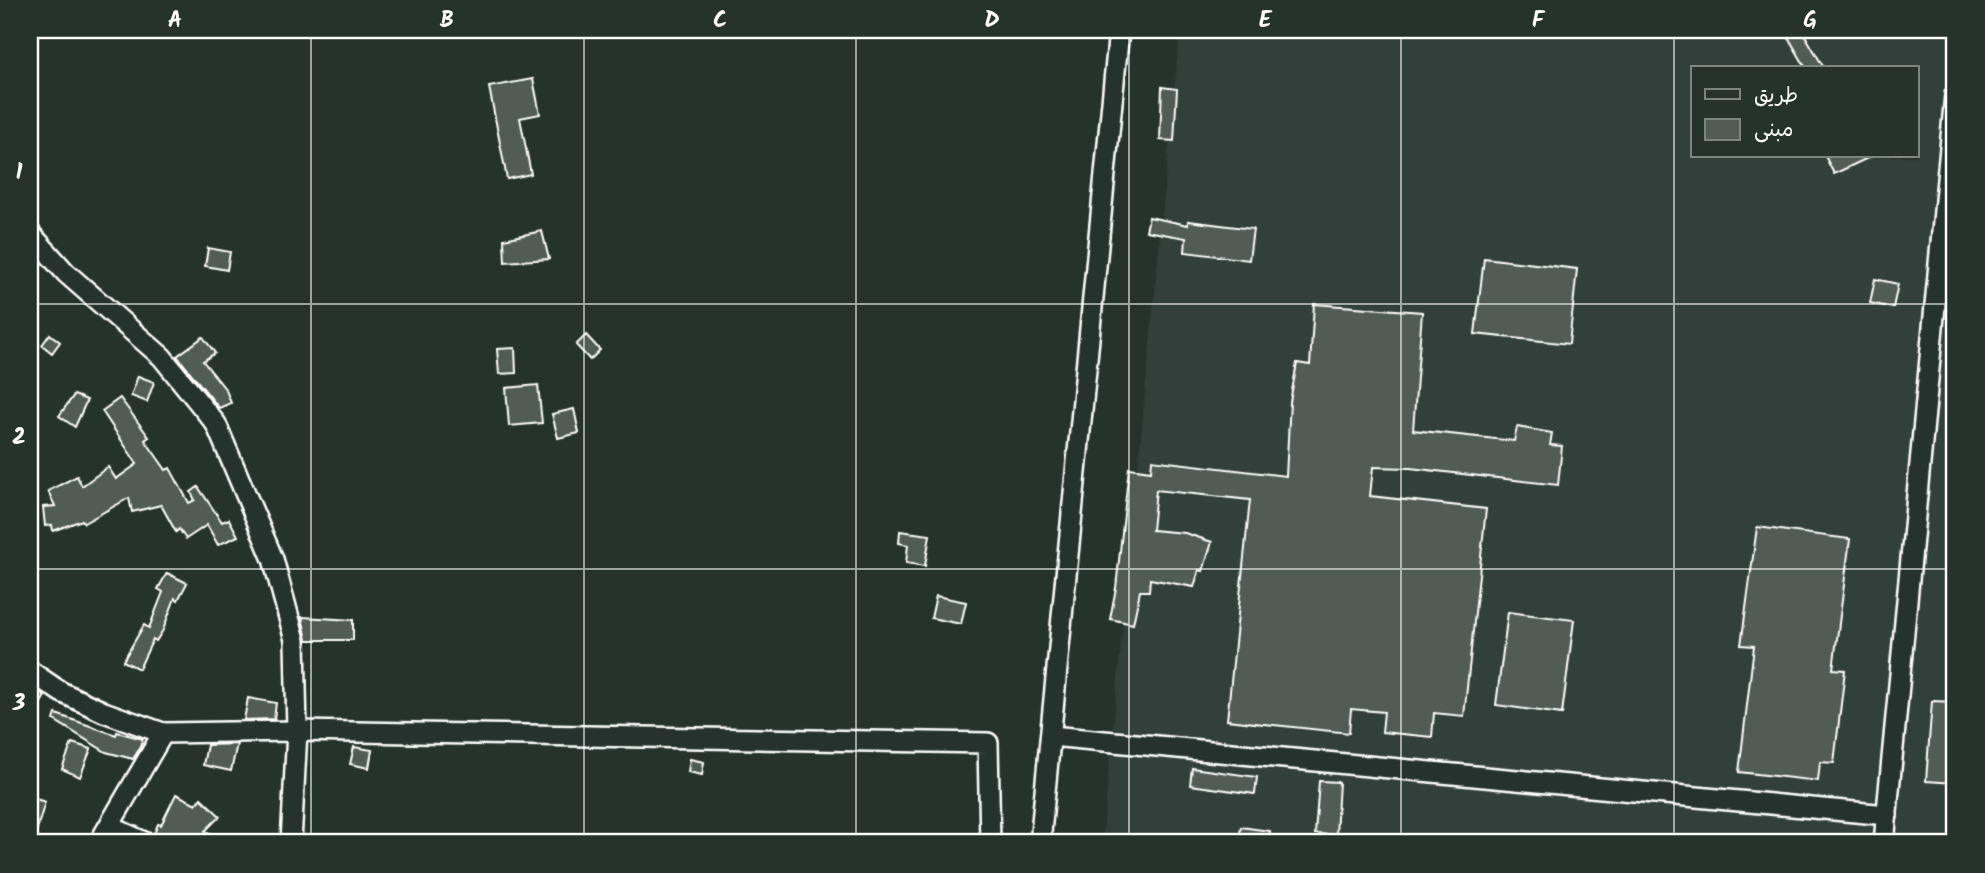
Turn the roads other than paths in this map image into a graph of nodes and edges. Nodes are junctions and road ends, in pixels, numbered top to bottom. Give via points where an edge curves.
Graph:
1 (1119, 30) edge
2 (1955, 95) edge
3 (30, 233) edge
4 (1947, 244) edge
5 (30, 671) edge
6 (297, 731) junction
7 (163, 733) junction
8 (1051, 736) junction
9 (1887, 815) junction
10 (108, 825) junction
11 (99, 843) edge
12 (146, 843) edge
13 (291, 843) edge
14 (990, 843) edge
15 (1040, 843) edge
16 (1884, 843) edge

1 - 8 street
2 - 4 street
3 - 6 street via 66,273 162,357 216,424 273,559 295,640
4 - 9 street
5 - 7 street via 61,692
6 - 7 street
6 - 13 street
6 - 14 street via 988,743
7 - 10 street
8 - 9 street
8 - 15 street
9 - 16 street
10 - 11 street
10 - 12 street

